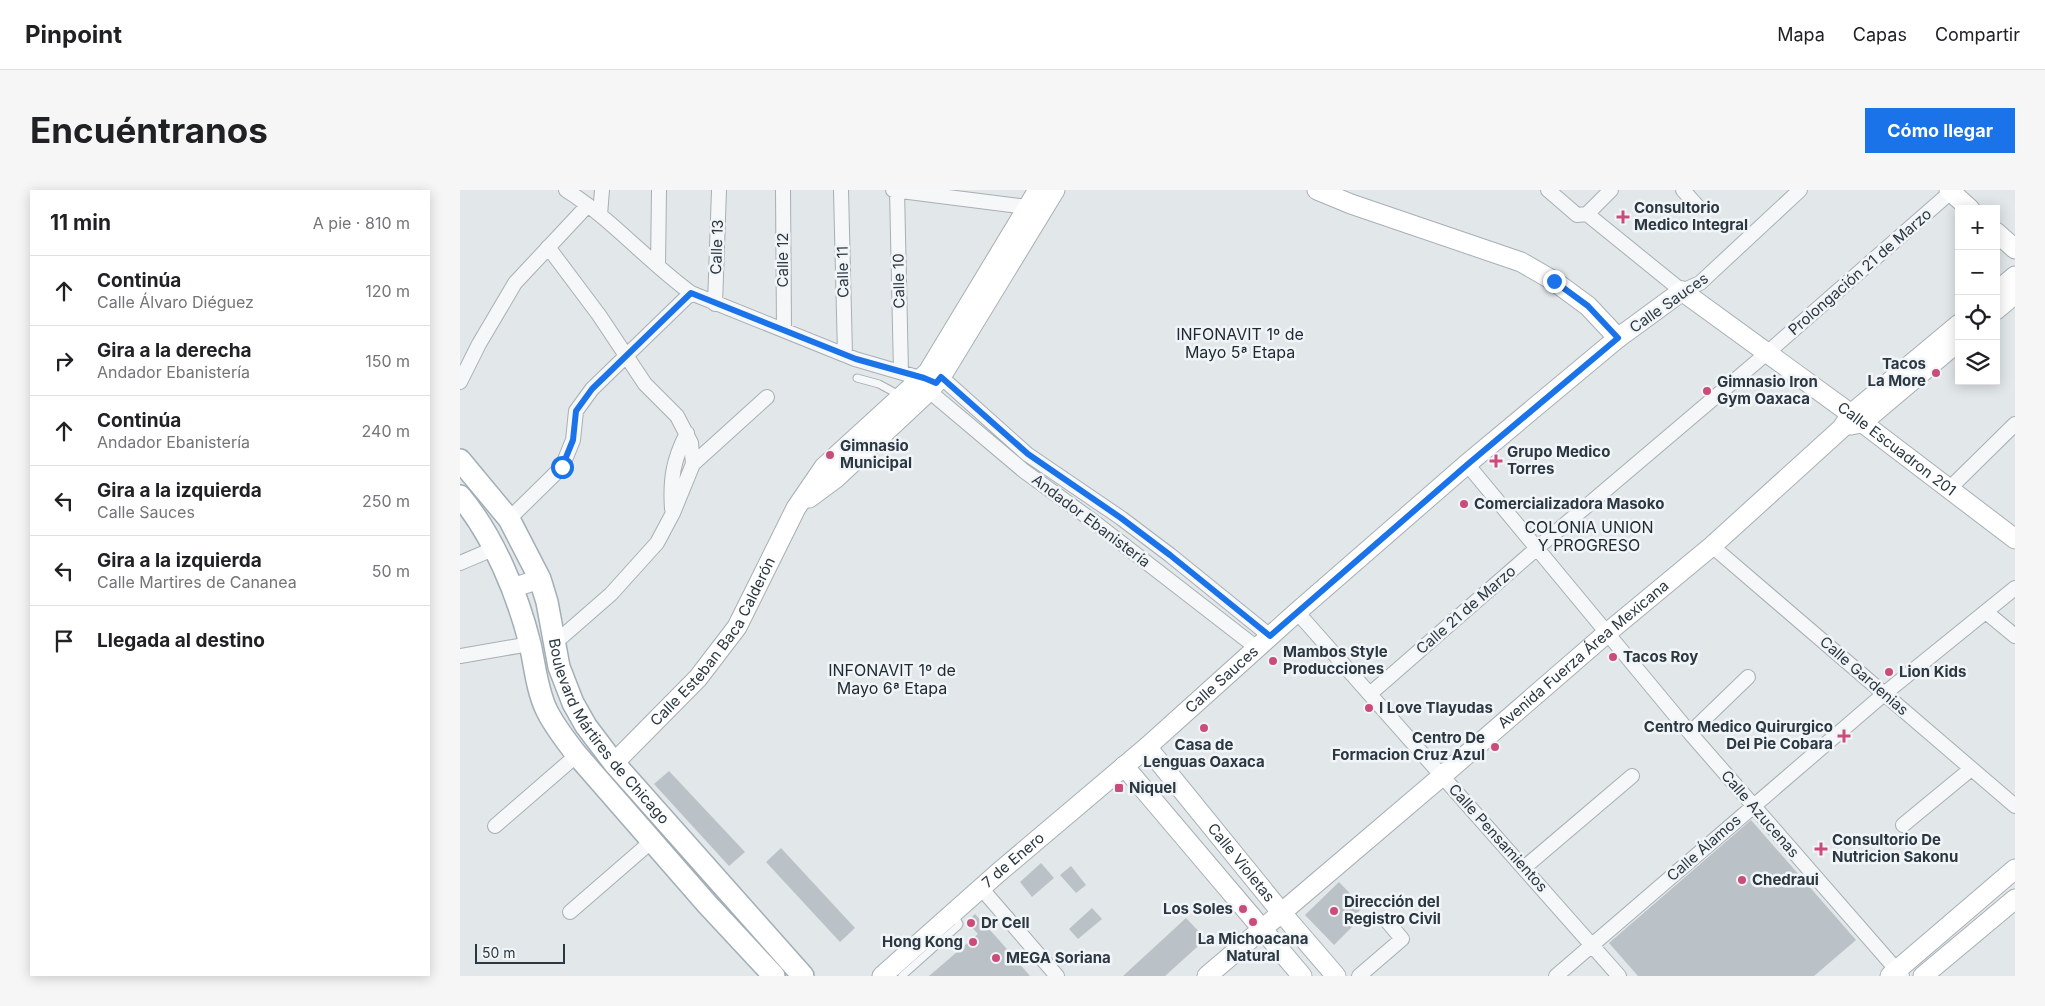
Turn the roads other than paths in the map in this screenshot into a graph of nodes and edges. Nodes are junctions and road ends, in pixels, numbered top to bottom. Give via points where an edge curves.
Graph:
1 (566, 190) edge
2 (602, 190) edge
3 (659, 190) edge
4 (719, 190) edge
5 (782, 190) edge
6 (842, 190) edge
7 (893, 190) edge
8 (897, 190) edge
9 (1038, 190) edge
10 (1055, 190) edge
11 (1317, 190) edge
12 (1548, 190) edge
13 (1611, 190) edge
14 (1683, 190) edge
15 (1800, 190) edge
16 (1951, 191) edge
17 (927, 192) edge
18 (978, 196) edge
19 (588, 205) junction
20 (1966, 205) edge
21 (1698, 207) dead end
22 (1035, 208) junction
23 (1587, 214) junction
24 (600, 215) junction
25 (2000, 236) edge
26 (548, 247) junction
27 (2015, 249) edge
28 (658, 266) junction
29 (2015, 276) edge
30 (2000, 289) edge
31 (1682, 291) junction
32 (691, 293) junction
33 (2015, 294) edge
34 (716, 304) junction
35 (2000, 307) edge
36 (1955, 328) edge
37 (784, 330) junction
38 (1618, 338) junction
39 (1955, 345) edge
40 (1767, 353) junction
41 (627, 355) junction
42 (845, 355) junction
43 (901, 372) junction
44 (857, 378) dead end
45 (460, 382) edge
46 (932, 382) junction
47 (767, 397) dead end
48 (907, 402) junction
49 (1852, 422) junction
50 (2015, 424) edge
51 (687, 433) junction
52 (460, 460) edge
53 (692, 464) junction
54 (1468, 464) junction
55 (1949, 489) junction
56 (460, 496) edge
57 (672, 513) junction
58 (509, 519) junction
59 (2015, 539) edge
60 (1712, 546) junction
61 (493, 549) junction
62 (1536, 549) junction
63 (460, 563) edge
64 (540, 579) junction
65 (512, 588) junction
66 (2015, 588) edge
67 (1297, 612) junction
68 (1986, 612) junction
69 (1607, 633) junction
70 (2015, 636) edge
71 (556, 642) junction
72 (1263, 642) junction
73 (530, 644) junction
74 (460, 656) edge
75 (1748, 677) dead end
76 (1371, 693) junction
77 (1884, 694) junction
78 (581, 718) junction
79 (559, 732) junction
80 (1690, 732) junction
81 (1148, 747) junction
82 (577, 755) junction
83 (614, 763) junction
84 (1124, 766) junction
85 (1972, 769) junction
86 (1442, 776) junction
87 (1632, 776) dead end
88 (1752, 806) junction
89 (2015, 806) edge
90 (1903, 825) dead end
91 (496, 826) dead end
92 (652, 841) junction
93 (1525, 867) junction
94 (2015, 869) edge
95 (981, 888) junction
96 (725, 889) junction
97 (2013, 903) edge
98 (708, 904) junction
99 (570, 912) dead end
100 (1281, 912) junction
101 (1387, 921) dead end
102 (1262, 929) junction
103 (1592, 945) junction
104 (900, 971) edge
105 (1896, 974) edge
106 (774, 976) edge
107 (803, 976) edge
108 (882, 976) edge
109 (1057, 976) edge
110 (1207, 976) edge
111 (1302, 976) edge
112 (1336, 976) edge
113 (1358, 976) edge
114 (1556, 976) edge
115 (1619, 976) edge
116 (1922, 976) edge

1 - 19 street, Andador Ebanistería
2 - 24 street
3 - 28 street
4 - 34 street, Calle 13
5 - 37 street, Calle 12
6 - 42 street, Calle 11
7 - 8 street
8 - 17 street
8 - 43 street, Calle 10
9 - 22 street, Calle Esteban Baca Calderón
10 - 22 street, Calle Esteban Baca Calderón
11 - 38 street via 1521,262 1588,306
12 - 23 street, Calle Escuadron 201 via 1577,215
13 - 23 street
14 - 21 street
15 - 31 street, Calle Sauces via 1700,283
16 - 20 street
16 - 40 street, Prolongación 21 de Marzo
17 - 18 street
18 - 22 street
19 - 24 street, Andador Ebanistería
19 - 26 street
22 - 46 street, Calle Esteban Baca Calderón
23 - 31 street, Calle Escuadron 201
24 - 28 street, Andador Ebanistería
25 - 27 street
26 - 41 street
26 - 45 street via 515,283
28 - 32 street, Andador Ebanistería
29 - 30 street
31 - 38 street, Calle Sauces
31 - 40 street, Calle Escuadron 201
32 - 34 street, Andador Ebanistería
32 - 41 street
33 - 35 street
34 - 37 street, Andador Ebanistería
36 - 49 street, Avenida Fuerza Área Mexicana
37 - 42 street, Andador Ebanistería
38 - 54 street, Calle Sauces
39 - 49 street, Avenida Fuerza Área Mexicana
40 - 49 street, Calle Escuadron 201
40 - 62 street, Calle 21 de Marzo
41 - 51 street via 646,384 677,416
41 - 58 street via 592,389 576,411 573,440 562,467
42 - 43 street, Andador Ebanistería
43 - 46 street, Andador Ebanistería
44 - 48 lane via 879,384
46 - 48 street, Calle Esteban Baca Calderón
46 - 72 street, Andador Ebanistería via 1128,523
46 - 72 street, Andador Ebanistería via 1024,471
47 - 53 street
48 - 83 street, Calle Esteban Baca Calderón via 836,478 796,508 737,627 698,678
49 - 55 street, Calle Escuadron 201
49 - 60 street, Avenida Fuerza Área Mexicana
50 - 55 street
51 - 53 street
51 - 57 street via 676,458 671,483
52 - 58 main road, Boulevard Mártires de Chicago
53 - 57 street
54 - 62 street, Calle Azucenas
54 - 67 street, Calle Sauces
55 - 59 street, Calle Escuadron 201
56 - 61 main road, Boulevard Mártires de Chicago
57 - 71 street via 657,543 618,586
58 - 64 main road, Boulevard Mártires de Chicago
60 - 69 street, Avenida Fuerza Área Mexicana
60 - 77 street, Calle Gardenias
61 - 63 street
61 - 65 main road, Boulevard Mártires de Chicago
62 - 69 street, Calle Azucenas
62 - 76 street, Calle 21 de Marzo
64 - 65 street
64 - 71 main road, Boulevard Mártires de Chicago
65 - 73 main road, Boulevard Mártires de Chicago
66 - 68 street, Calle Álamos
67 - 72 street, Calle Sauces
67 - 76 street, Calle Pensamientos
68 - 70 street
68 - 77 street, Calle Álamos
69 - 80 street, Calle Azucenas
69 - 86 street, Avenida Fuerza Área Mexicana
71 - 78 main road, Boulevard Mártires de Chicago via 559,667
72 - 81 street, Calle Sauces
73 - 74 street
73 - 79 main road, Boulevard Mártires de Chicago via 540,692
75 - 80 street
76 - 86 street, Calle Pensamientos
77 - 85 street, Calle Gardenias
77 - 88 street, Calle Álamos
78 - 79 street
78 - 83 main road, Boulevard Mártires de Chicago
79 - 82 main road, Boulevard Mártires de Chicago
80 - 88 street, Calle Azucenas
81 - 84 street, 7 de Enero
81 - 100 street, Calle Violetas
82 - 91 street
82 - 92 main road, Boulevard Mártires de Chicago
83 - 96 main road, Boulevard Mártires de Chicago
84 - 95 street, 7 de Enero
84 - 102 street, Calle Violetas
85 - 89 street, Calle Gardenias
85 - 90 street
86 - 93 street, Calle Pensamientos
86 - 100 street, Avenida Fuerza Área Mexicana
87 - 93 street
88 - 103 street, Calle Álamos
88 - 105 street, Calle Azucenas
92 - 98 main road, Boulevard Mártires de Chicago
92 - 99 street
93 - 103 street, Calle Pensamientos
94 - 105 street
95 - 104 street, 7 de Enero
95 - 109 street
96 - 98 street
96 - 107 main road, Boulevard Mártires de Chicago
97 - 116 street
98 - 106 main road, Boulevard Mártires de Chicago
100 - 102 street, Avenida Fuerza Área Mexicana
100 - 112 street, Calle Violetas
101 - 113 street via 1402,939
102 - 110 street, Avenida Fuerza Área Mexicana
102 - 111 street, Calle Violetas
103 - 114 street, Calle Álamos
103 - 115 street, Calle Pensamientos
104 - 108 street, 7 de Enero

